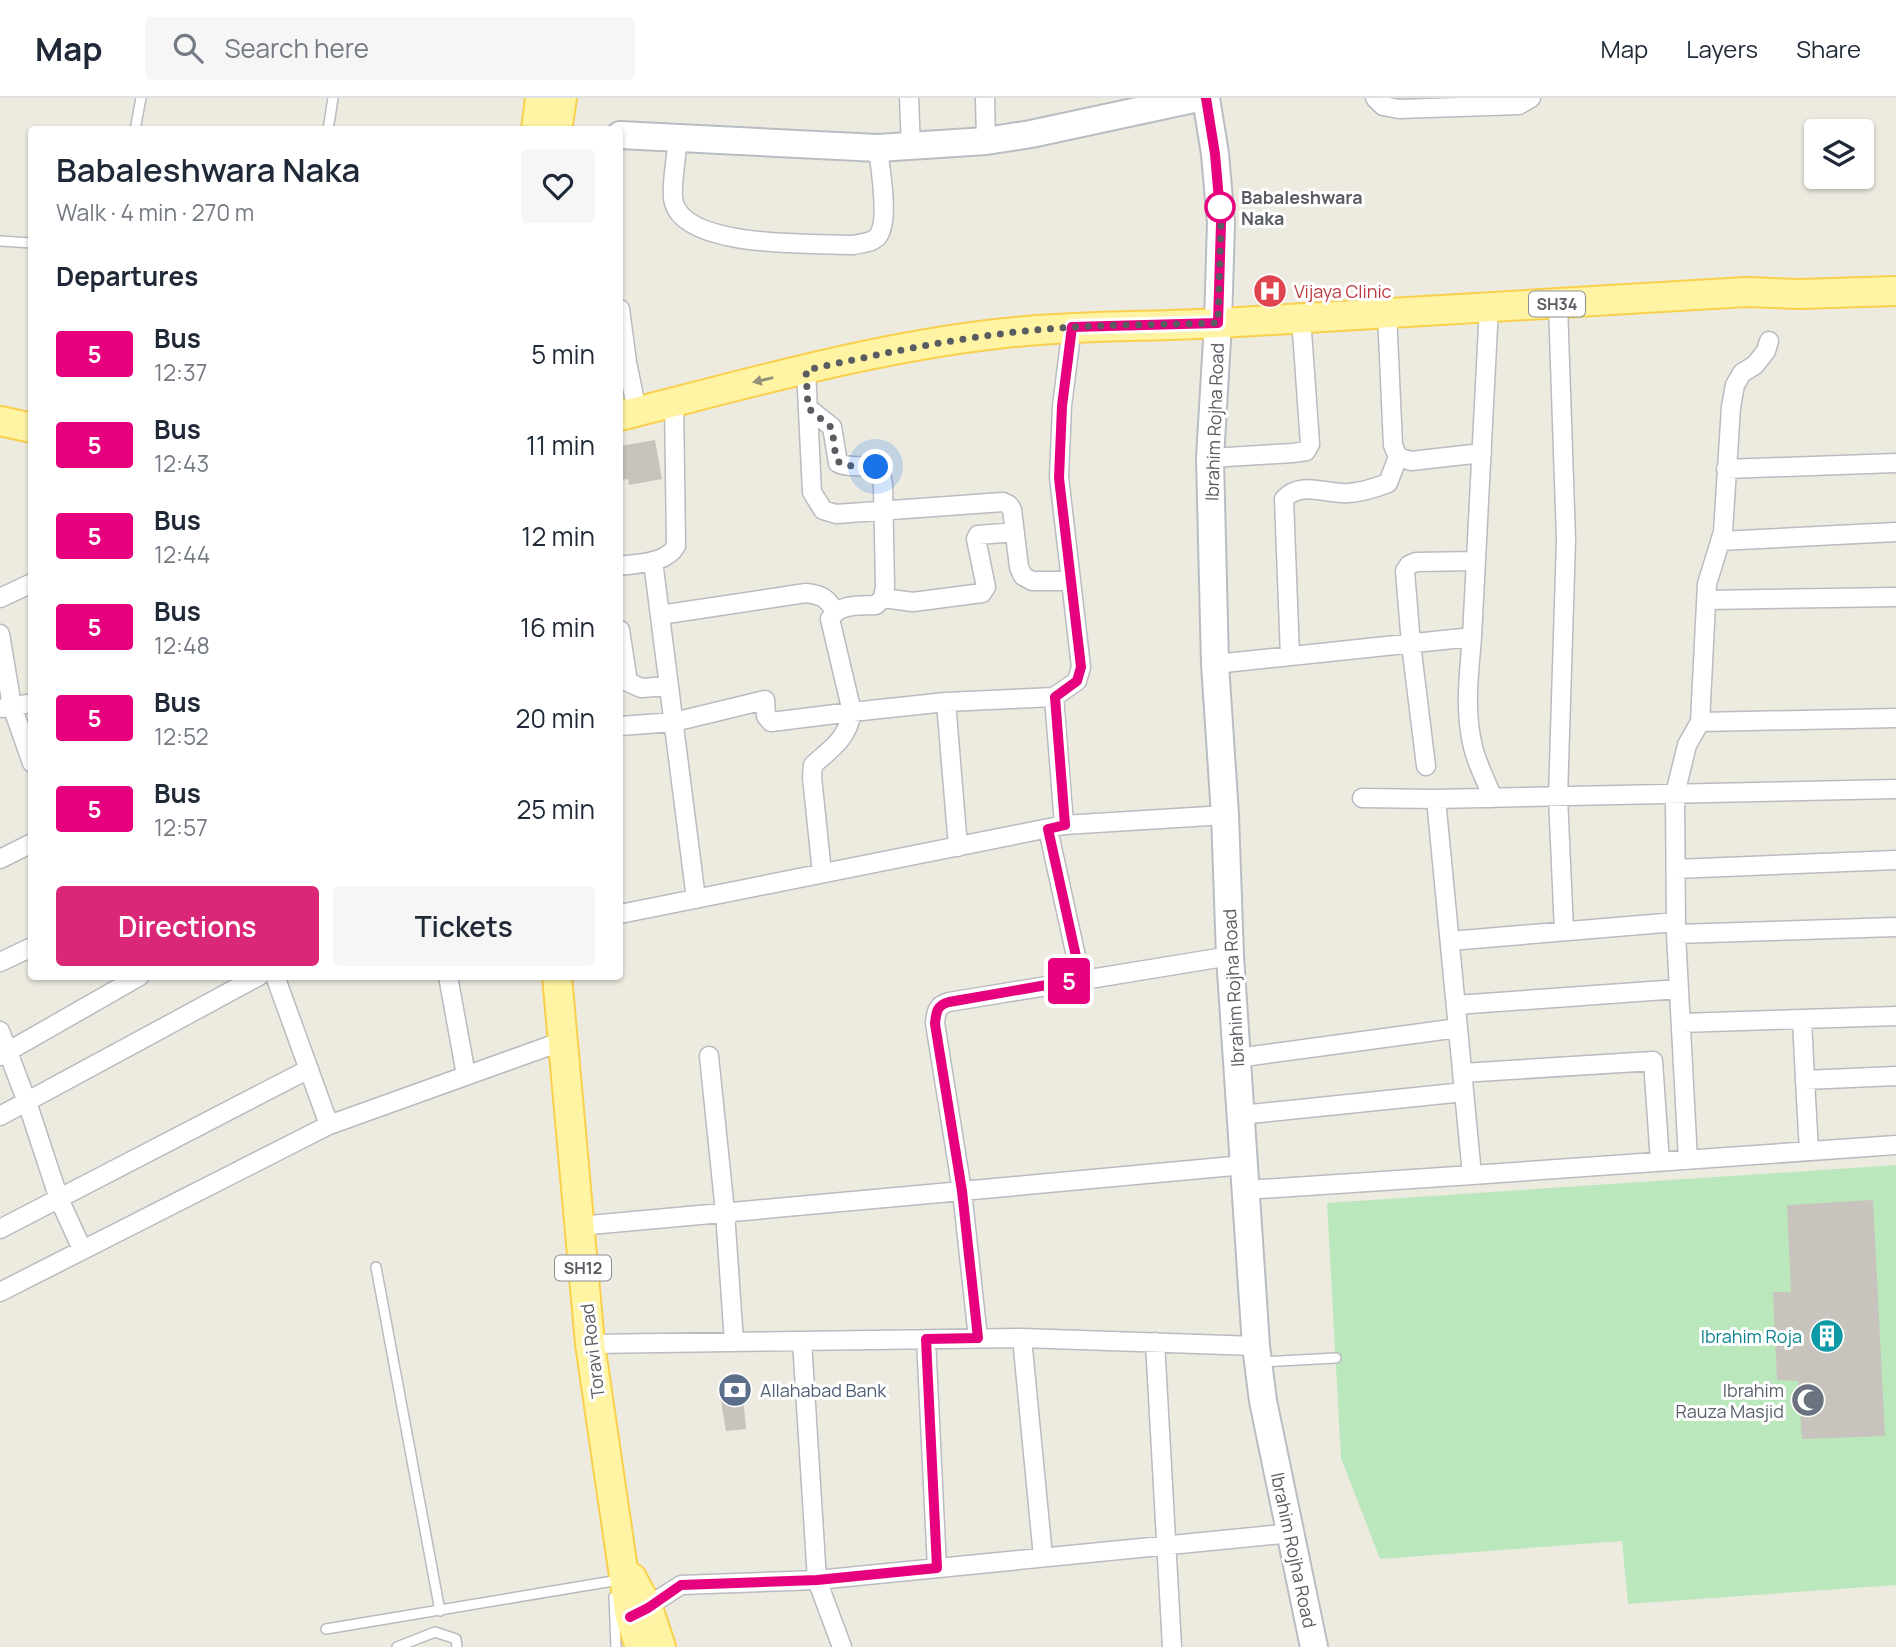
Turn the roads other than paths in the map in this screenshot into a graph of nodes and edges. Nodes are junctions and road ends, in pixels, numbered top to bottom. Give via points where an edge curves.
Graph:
1 (141, 98) edge
2 (333, 98) edge
3 (540, 98) edge
4 (562, 98) edge
5 (909, 98) edge
6 (985, 98) edge
7 (1198, 98) edge
8 (1206, 98) edge
9 (1375, 98) edge
10 (1531, 98) edge
11 (136, 126) edge
12 (329, 126) edge
13 (536, 126) edge
14 (558, 126) edge
15 (623, 135) edge
16 (678, 138) junction
17 (986, 141) junction
18 (911, 147) junction
19 (878, 148) junction
20 (0, 241) edge
21 (28, 243) edge
22 (1896, 291) edge
23 (1558, 304) junction
24 (1489, 307) junction
25 (1387, 313) junction
26 (1301, 317) junction
27 (1218, 323) junction
28 (1072, 327) junction
29 (623, 336) edge
30 (1769, 341) dead end
31 (806, 370) junction
32 (674, 401) junction
33 (808, 408) junction
34 (628, 413) edge
35 (0, 421) edge
36 (28, 427) edge
37 (1482, 453) junction
38 (1210, 457) junction
39 (1398, 457) junction
40 (1896, 463) edge
41 (1726, 469) junction
42 (883, 512) junction
43 (1015, 532) junction
44 (1896, 532) edge
45 (1720, 541) junction
46 (653, 561) junction
47 (1476, 561) junction
48 (623, 566) edge
49 (1071, 581) junction
50 (28, 585) edge
51 (1896, 597) edge
52 (0, 598) edge
53 (883, 598) junction
54 (1707, 600) junction
55 (834, 611) junction
56 (660, 615) junction
57 (0, 634) edge
58 (1472, 637) junction
59 (1411, 644) junction
60 (623, 650) edge
61 (1290, 656) junction
62 (1215, 664) junction
63 (669, 686) junction
64 (1055, 697) junction
65 (946, 702) junction
66 (28, 704) edge
67 (6, 708) edge
68 (852, 712) junction
69 (1896, 718) edge
70 (674, 722) junction
71 (1700, 722) junction
72 (623, 726) edge
73 (28, 755) edge
74 (1426, 765) dead end
75 (1896, 789) edge
76 (1675, 794) junction
77 (1558, 797) junction
78 (1362, 798) dead end
79 (1493, 798) junction
80 (1436, 799) junction
81 (1225, 815) junction
82 (1056, 827) junction
83 (28, 845) edge
84 (958, 846) junction
85 (0, 859) edge
86 (1896, 859) edge
87 (1676, 869) junction
88 (822, 873) junction
89 (696, 899) junction
90 (623, 913) edge
91 (1896, 927) edge
92 (1676, 928) junction
93 (1564, 931) junction
94 (1450, 941) junction
95 (28, 949) edge
96 (1230, 956) junction
97 (0, 962) edge
98 (1081, 979) junction
99 (133, 980) edge
100 (252, 980) edge
101 (276, 980) edge
102 (450, 980) edge
103 (557, 980) edge
104 (1679, 989) junction
105 (1456, 1005) junction
106 (1896, 1016) edge
107 (1802, 1020) junction
108 (1681, 1023) junction
109 (1458, 1028) junction
110 (0, 1031) edge
111 (563, 1041) junction
112 (4, 1053) edge
113 (709, 1056) dead end
114 (1237, 1058) junction
115 (309, 1069) junction
116 (1462, 1073) junction
117 (466, 1075) junction
118 (1896, 1076) edge
119 (1805, 1080) junction
120 (1464, 1092) junction
121 (27, 1102) junction
122 (1241, 1115) junction
123 (0, 1116) edge
124 (329, 1125) junction
125 (1896, 1145) edge
126 (1809, 1151) junction
127 (1688, 1160) junction
128 (1660, 1162) junction
129 (1472, 1175) junction
130 (1245, 1177) junction
131 (962, 1191) junction
132 (59, 1199) junction
133 (725, 1212) junction
134 (579, 1226) junction
135 (0, 1229) edge
136 (82, 1249) junction
137 (376, 1267) dead end
138 (0, 1292) edge
139 (978, 1338) junction
140 (1022, 1338) junction
141 (926, 1339) junction
142 (802, 1341) junction
143 (734, 1342) junction
144 (1155, 1342) junction
145 (590, 1344) junction
146 (1258, 1354) junction
147 (1336, 1358) dead end
148 (1292, 1533) junction
149 (1166, 1545) junction
150 (1043, 1558) junction
151 (937, 1568) junction
152 (617, 1569) junction
153 (817, 1580) junction
154 (439, 1611) junction
155 (639, 1613) junction
156 (326, 1629) dead end
157 (397, 1647) edge
158 (457, 1647) edge
159 (616, 1647) edge
160 (640, 1647) edge
161 (661, 1647) edge
162 (842, 1647) edge
163 (1172, 1647) edge
164 (1314, 1647) edge

1 - 11 lane
2 - 12 lane
3 - 13 main road
4 - 14 main road
5 - 18 street
6 - 17 street
7 - 17 street
8 - 27 street, Ibrahim Rojha Road via 1221,223
9 - 10 street via 1383,106 1399,109 1519,105
15 - 16 street
16 - 19 street
16 - 19 street via 673,203 681,216 718,236 751,240 853,245 871,241 879,235 884,217
17 - 18 street
18 - 19 street
20 - 21 lane
22 - 23 main road, SH34 via 1746,292
23 - 24 main road, SH34
23 - 77 street via 1566,540
24 - 25 main road, SH34
24 - 37 street
25 - 26 main road, SH34
25 - 39 street via 1393,445
26 - 27 main road, SH34
26 - 38 street via 1310,444 1306,451
27 - 28 main road, SH34
27 - 38 street, Ibrahim Rojha Road
28 - 31 main road, SH34 via 928,344
28 - 49 street via 1059,478
29 - 34 street
30 - 41 street via 1766,351 1735,385
31 -> 32 main road, SH34
31 - 33 street
32 - 34 main road, SH34
32 - 46 street via 676,546 672,554
33 - 42 street via 832,428 838,463 876,467 881,473
33 - 42 street via 813,492 823,510 836,514
35 - 36 main road
37 - 39 street via 1411,461
37 - 47 street
38 - 62 street, Ibrahim Rojha Road
39 - 61 street via 1388,483 1346,493 1303,489 1284,499
40 - 41 street
41 - 45 street
42 - 43 street via 1003,502 1012,510
42 - 53 street
43 - 49 street via 1023,576 1032,581
43 - 53 street via 978,535 986,577 982,593 913,602
44 - 45 street
45 - 54 street
46 - 48 street
46 - 56 street
47 - 58 street
47 - 59 street via 1409,565 1405,571
49 - 64 street via 1081,667 1077,681
50 - 52 street
51 - 54 street
53 - 55 street via 876,605
54 - 71 street
55 - 56 street via 821,595 806,593
55 - 68 street via 830,619
56 - 63 street
57 - 67 street
58 - 59 street
58 - 79 street via 1466,697 1469,723 1473,748
59 - 61 street
59 - 74 street
60 - 63 street via 628,682 641,688
61 - 62 street
62 - 81 street, Ibrahim Rojha Road
63 - 70 street
64 - 65 street
64 - 82 street
65 - 68 street
65 - 84 street
66 - 67 street
67 - 73 street
68 - 70 street via 771,722 765,700
68 - 88 street via 842,739 813,765
69 - 71 street
70 - 72 street
70 - 89 street
71 - 76 street via 1687,745
75 - 76 street
76 - 77 street
76 - 87 street
77 - 79 street
77 - 93 street
78 - 80 street
79 - 80 street
80 - 94 street
81 - 82 street
81 - 96 street, Ibrahim Rojha Road
82 - 84 street
82 - 98 street
83 - 85 street
84 - 88 street
86 - 87 street
87 - 92 street
88 - 89 street
89 - 90 street
91 - 92 street
92 - 93 street
92 - 104 street
93 - 94 street
94 - 105 street
95 - 97 street
96 - 98 street
96 - 114 street, Ibrahim Rojha Road
98 - 131 street via 949,1002 936,1012
99 - 112 street
100 - 121 street
101 - 115 street
102 - 117 street
103 - 111 main road, Toravi Road / SH12
104 - 105 street
104 - 108 street
105 - 109 street
106 - 107 street
107 - 108 street
107 - 119 street
108 - 127 street
109 - 114 street
109 - 116 street
110 - 112 street
111 - 117 street
111 - 134 main road, Toravi Road / SH12
112 - 121 street
113 - 133 street
114 - 122 street, Ibrahim Rojha Road
115 - 124 street
115 - 132 street
116 - 120 street
116 - 128 street via 1653,1061
117 - 124 street
118 - 119 street
119 - 126 street
120 - 122 street
120 - 129 street
121 - 123 street
121 - 132 street
122 - 130 street, Ibrahim Rojha Road
124 - 136 street
125 - 126 street
126 - 127 street
127 - 128 street
128 - 129 street
129 - 130 street
130 - 131 street
130 - 146 street, Ibrahim Rojha Road
131 - 133 street
131 - 139 street
132 - 135 street
132 - 136 street
133 - 134 street
133 - 143 street
134 - 145 main road, Toravi Road / SH12
136 - 138 street
137 - 154 lane
139 - 140 street
139 - 141 street
140 - 144 street
140 - 150 street
141 - 142 street
141 - 151 street
142 - 143 street
142 - 153 street
143 - 145 street
144 - 146 street
144 - 149 street
145 - 152 main road, Toravi Road / SH12
146 - 147 lane
146 - 148 street, Ibrahim Rojha Road via 1263,1401
148 - 149 street
148 - 164 street, Ibrahim Rojha Road
149 - 150 street
149 - 163 street
150 - 151 street
151 - 153 street
152 - 154 lane
152 - 155 main road, Toravi Road / SH12
152 - 159 lane
153 - 155 street via 681,1585
153 - 162 street
154 - 156 lane
155 - 160 main road, Toravi Road / SH12
155 - 161 main road, Toravi Road / SH12
157 - 158 lane via 436,1632 456,1639

